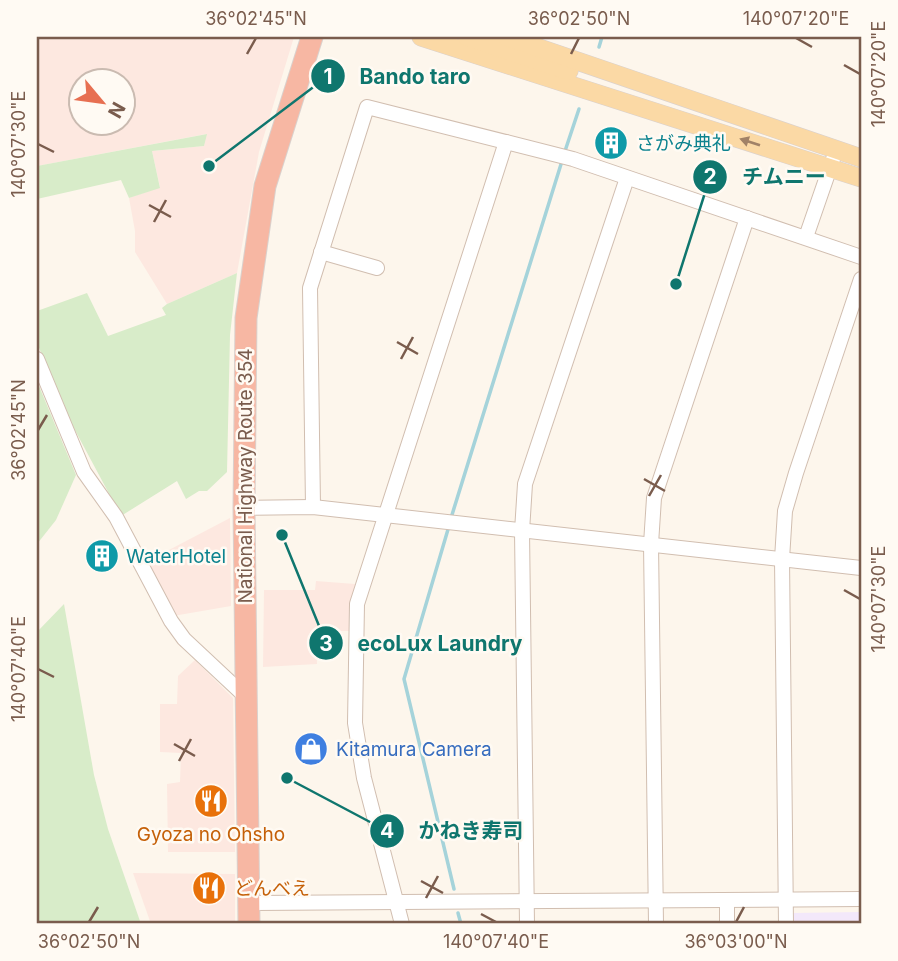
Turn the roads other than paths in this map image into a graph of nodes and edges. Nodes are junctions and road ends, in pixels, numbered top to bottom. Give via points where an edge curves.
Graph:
1 (312, 37) edge
2 (421, 37) edge
3 (467, 37) edge
4 (507, 37) edge
5 (583, 76) junction
6 (730, 115) junction
7 (724, 133) junction
8 (506, 142) junction
9 (836, 150) junction
10 (861, 158) edge
11 (830, 168) junction
12 (627, 178) junction
13 (861, 178) edge
14 (747, 218) junction
15 (806, 237) junction
16 (321, 252) junction
17 (861, 257) edge
18 (377, 268) dead end
19 (861, 279) edge
20 (37, 359) edge
21 (313, 507) junction
22 (244, 509) junction
23 (385, 515) junction
24 (522, 531) junction
25 (651, 544) junction
26 (782, 559) junction
27 (861, 568) edge
28 (246, 697) junction
29 (786, 899) junction
30 (861, 899) edge
31 (656, 900) junction
32 (727, 900) junction
33 (527, 901) junction
34 (396, 902) junction
35 (249, 903) junction
36 (249, 924) edge
37 (402, 924) edge
38 (527, 924) edge
39 (656, 924) edge
40 (727, 924) edge
41 (786, 924) edge

1 - 22 highway, National Highway Route 354 via 258,218 246,318
2 - 7 main road
3 - 5 main road
4 - 6 main road
5 - 6 main road
5 - 7 main road
6 - 9 main road
11 -> 7 main road
8 - 12 street
8 - 16 street via 368,107
8 - 23 street
9 - 10 main road
9 - 11 street
11 - 13 main road
11 - 15 street
12 - 14 street
12 - 24 street via 525,484
14 - 15 street
14 - 25 street via 664,462 654,498
15 - 17 street
16 - 18 street
16 - 21 street via 310,288
19 - 26 street via 785,511
20 - 28 street via 84,472 116,517 171,621
21 - 22 street
21 - 23 street
22 - 28 highway, National Highway Route 354
23 - 24 street
23 - 34 street via 357,604 355,723 364,778
24 - 25 street
24 - 33 street
25 - 26 street
25 - 31 street
26 - 27 street
26 - 29 street
28 - 35 highway, National Highway Route 354
29 - 30 street
29 - 32 street
29 - 41 street
31 - 32 street
31 - 33 street
31 - 39 street
32 - 40 street
33 - 34 street
33 - 38 street
34 - 35 street
34 - 37 street
35 - 36 highway, National Highway Route 354

